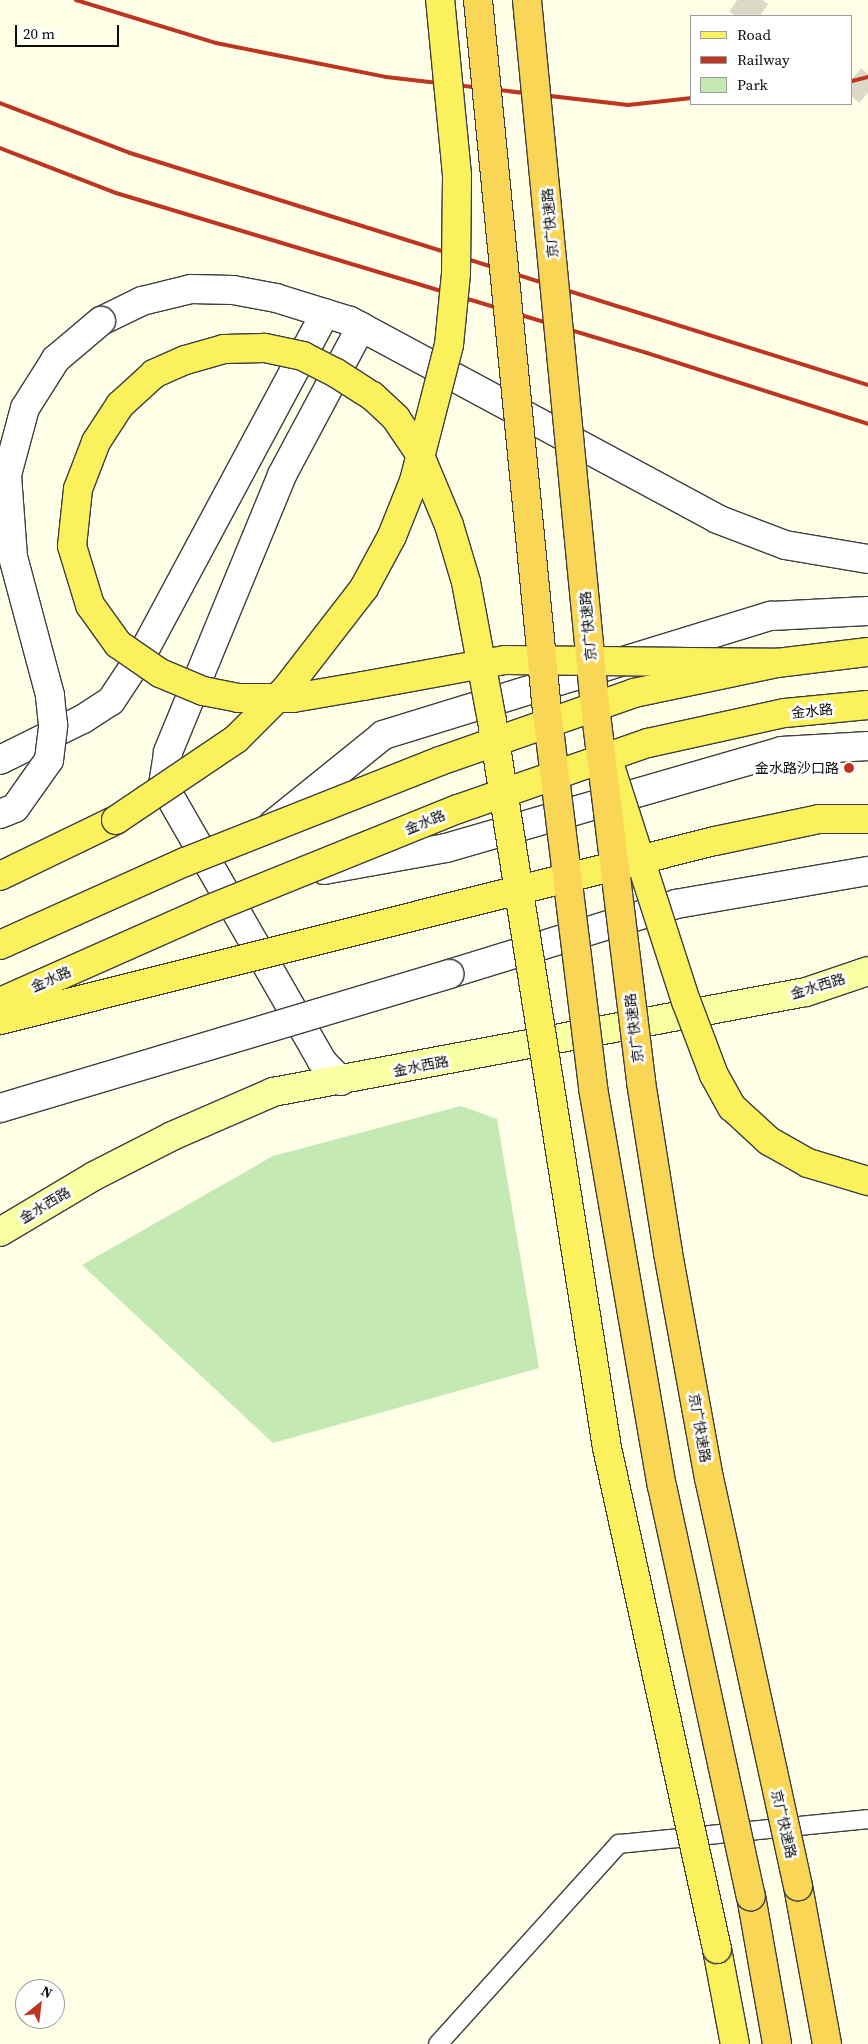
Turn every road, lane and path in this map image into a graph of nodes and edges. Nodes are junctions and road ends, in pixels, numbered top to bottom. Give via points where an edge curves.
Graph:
1 (440, 0) edge
2 (478, 0) edge
3 (527, 0) edge
4 (325, 313) junction
5 (361, 327) junction
6 (868, 559) edge
7 (868, 611) edge
8 (868, 652) edge
9 (777, 663) junction
10 (868, 705) edge
11 (598, 731) junction
12 (868, 746) edge
13 (0, 760) edge
14 (0, 814) edge
15 (868, 819) edge
16 (264, 831) junction
17 (868, 871) edge
18 (0, 876) edge
19 (291, 876) junction
20 (0, 945) edge
21 (868, 971) edge
22 (0, 1002) edge
23 (0, 1020) edge
24 (341, 1081) junction
25 (0, 1108) edge
26 (868, 1181) edge
27 (0, 1232) edge
28 (868, 1819) edge
29 (438, 2044) edge
30 (735, 2044) edge
31 (777, 2044) edge
32 (827, 2044) edge

1 - 18 main road, bridge via 457,175 456,273 449,345 414,480 392,536 364,588 326,640 286,689 236,739 116,820
2 - 31 highway, bridge via 547,712 593,1088 662,1486 751,1896
3 - 11 highway, 京广快速路, bridge
4 - 5 street
4 - 13 street via 144,651 110,701 83,719
4 - 14 street, bridge via 233,290 191,288 142,301 101,321 56,359 25,408 7,475 13,557 50,696 54,725 49,760 15,808
5 - 6 street via 717,519 785,545
5 - 24 street via 282,475 168,752 163,785 322,1061
7 - 16 street via 770,616 383,735
8 - 9 main road, bridge
9 - 16 main road, bridge via 634,693 440,761
9 - 30 main road, bridge via 505,660 486,664 476,665 420,676 293,698 238,698 203,691 160,673 118,644 90,604 72,546 78,489 96,442 120,405 154,374 185,360 224,349 264,348 303,356 372,396 396,418 418,451 445,515 466,582 480,656 482,665 492,721 607,1448
10 - 19 main road, 金水路, bridge via 785,714 648,743 458,809
11 - 26 main road, bridge via 686,1001 714,1075 732,1107 769,1141 808,1163
11 - 32 highway, 京广快速路, bridge via 641,1082 668,1253 709,1478 761,1728 785,1824
12 - 19 street via 782,751 446,848
15 - 23 main road, bridge via 819,819 715,841
16 - 20 main road, bridge
17 - 25 street, bridge via 676,904
19 - 22 main road, 金水路, bridge
21 - 24 main road, 金水西路 via 806,992
24 - 27 main road, 金水西路 via 273,1092 181,1132 94,1176
28 - 29 lane via 619,1844

